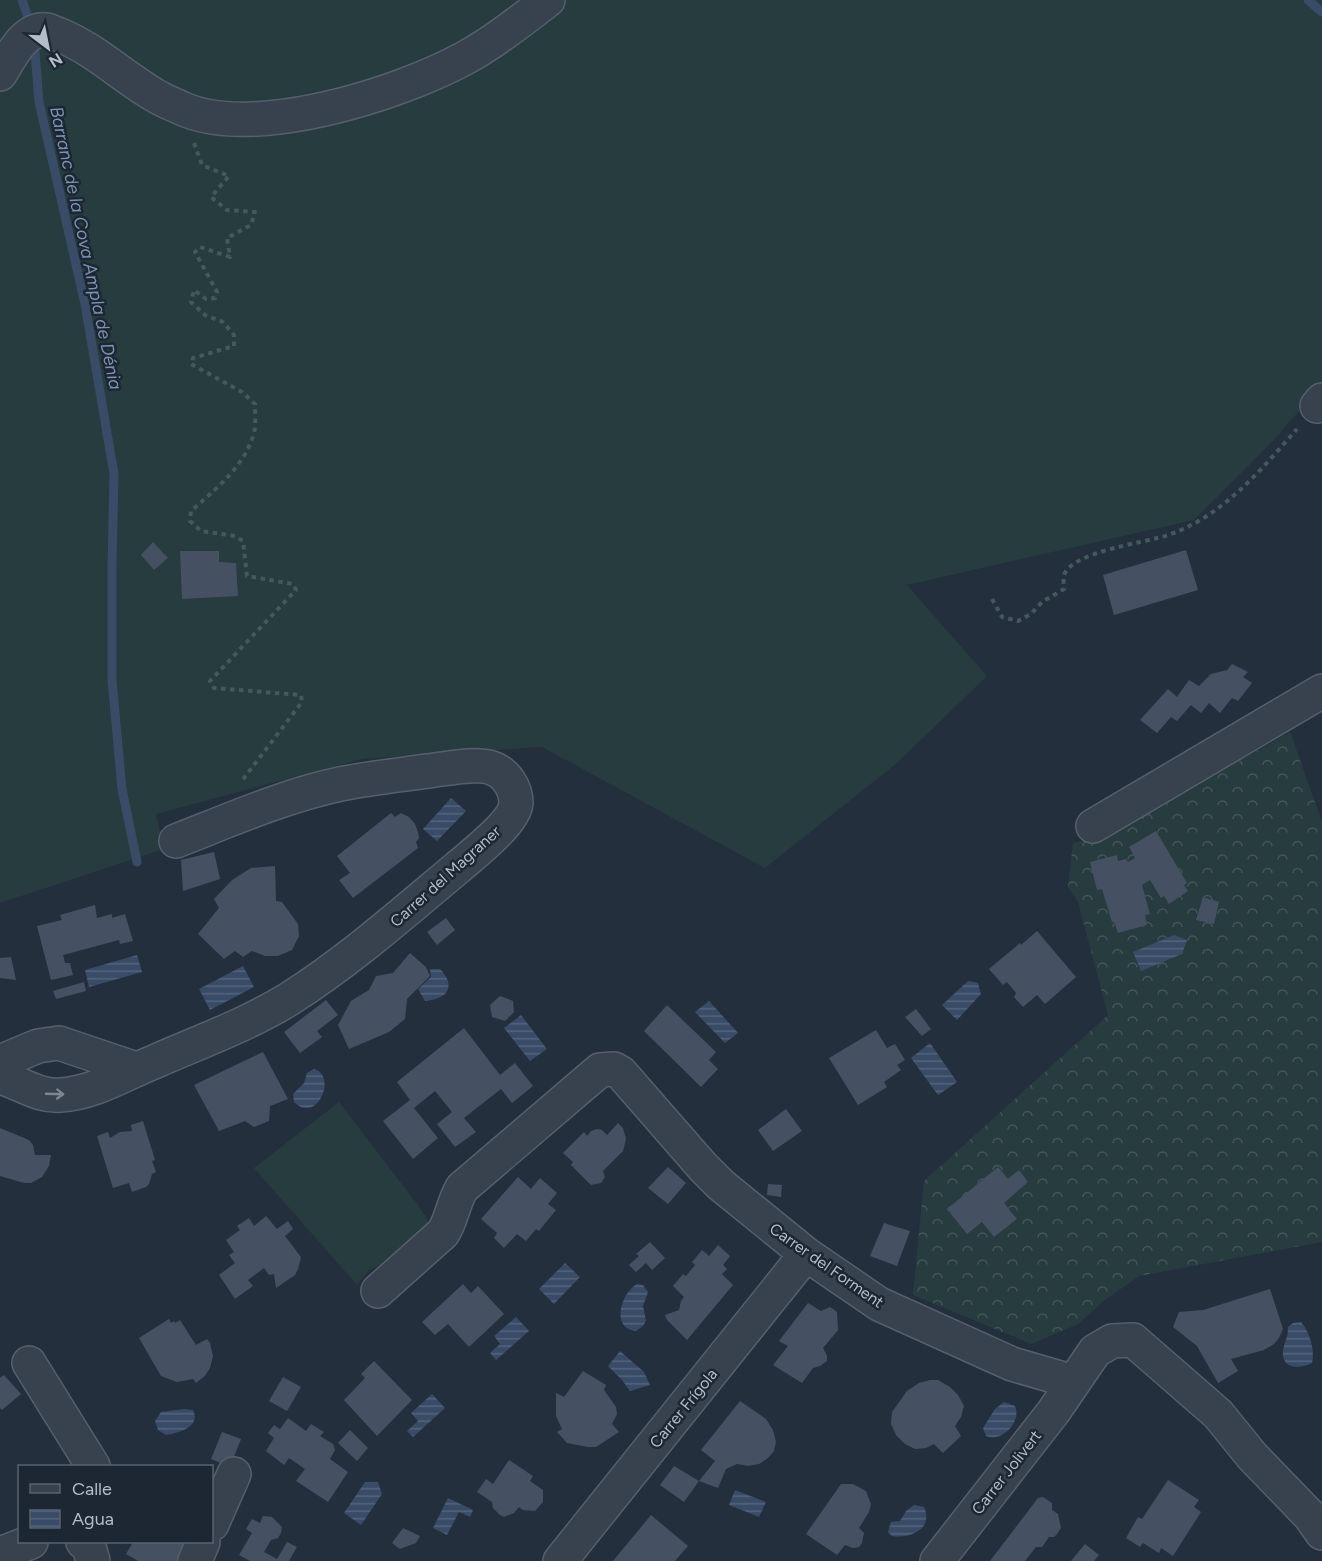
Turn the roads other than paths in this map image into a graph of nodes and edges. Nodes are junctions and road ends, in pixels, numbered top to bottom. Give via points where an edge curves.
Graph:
1 (548, 0) edge
2 (0, 74) edge
3 (1322, 692) edge
4 (1093, 826) dead end
5 (176, 841) dead end
6 (0, 1062) edge
7 (136, 1069) junction
8 (0, 1077) edge
9 (806, 1254) junction
10 (378, 1291) dead end
11 (29, 1364) dead end
12 (1074, 1382) junction
13 (92, 1465) edge
14 (234, 1474) dead end
15 (213, 1522) edge
16 (1322, 1533) edge
17 (28, 1543) edge
18 (203, 1543) edge
19 (0, 1554) edge
20 (195, 1561) edge
21 (560, 1561) edge
22 (937, 1561) edge

1 - 2 street via 494,40 442,70 367,98 276,117 223,119 187,111 156,96 79,43 47,30 33,32 24,39
3 - 4 street
5 - 7 street, Carrer del Magraner via 339,784 448,768 490,767 500,772 509,780 516,805 489,840 375,938 327,973 251,1019
6 - 7 street via 38,1046 59,1043
8 -> 7 street, Carrer del Magraner via 34,1092 61,1095 89,1090
9 - 10 street, Carrer del Forment via 721,1185 621,1073 606,1069 600,1070 462,1188 443,1233
9 - 12 street, Carrer del Forment via 879,1304 1012,1364
9 - 21 street, Carrer Frígola
11 - 13 street
12 - 16 street via 1095,1351 1112,1341 1133,1340 1218,1414
12 - 22 street, Carrer Jolivert
14 - 15 street
17 - 19 street
18 - 20 street

